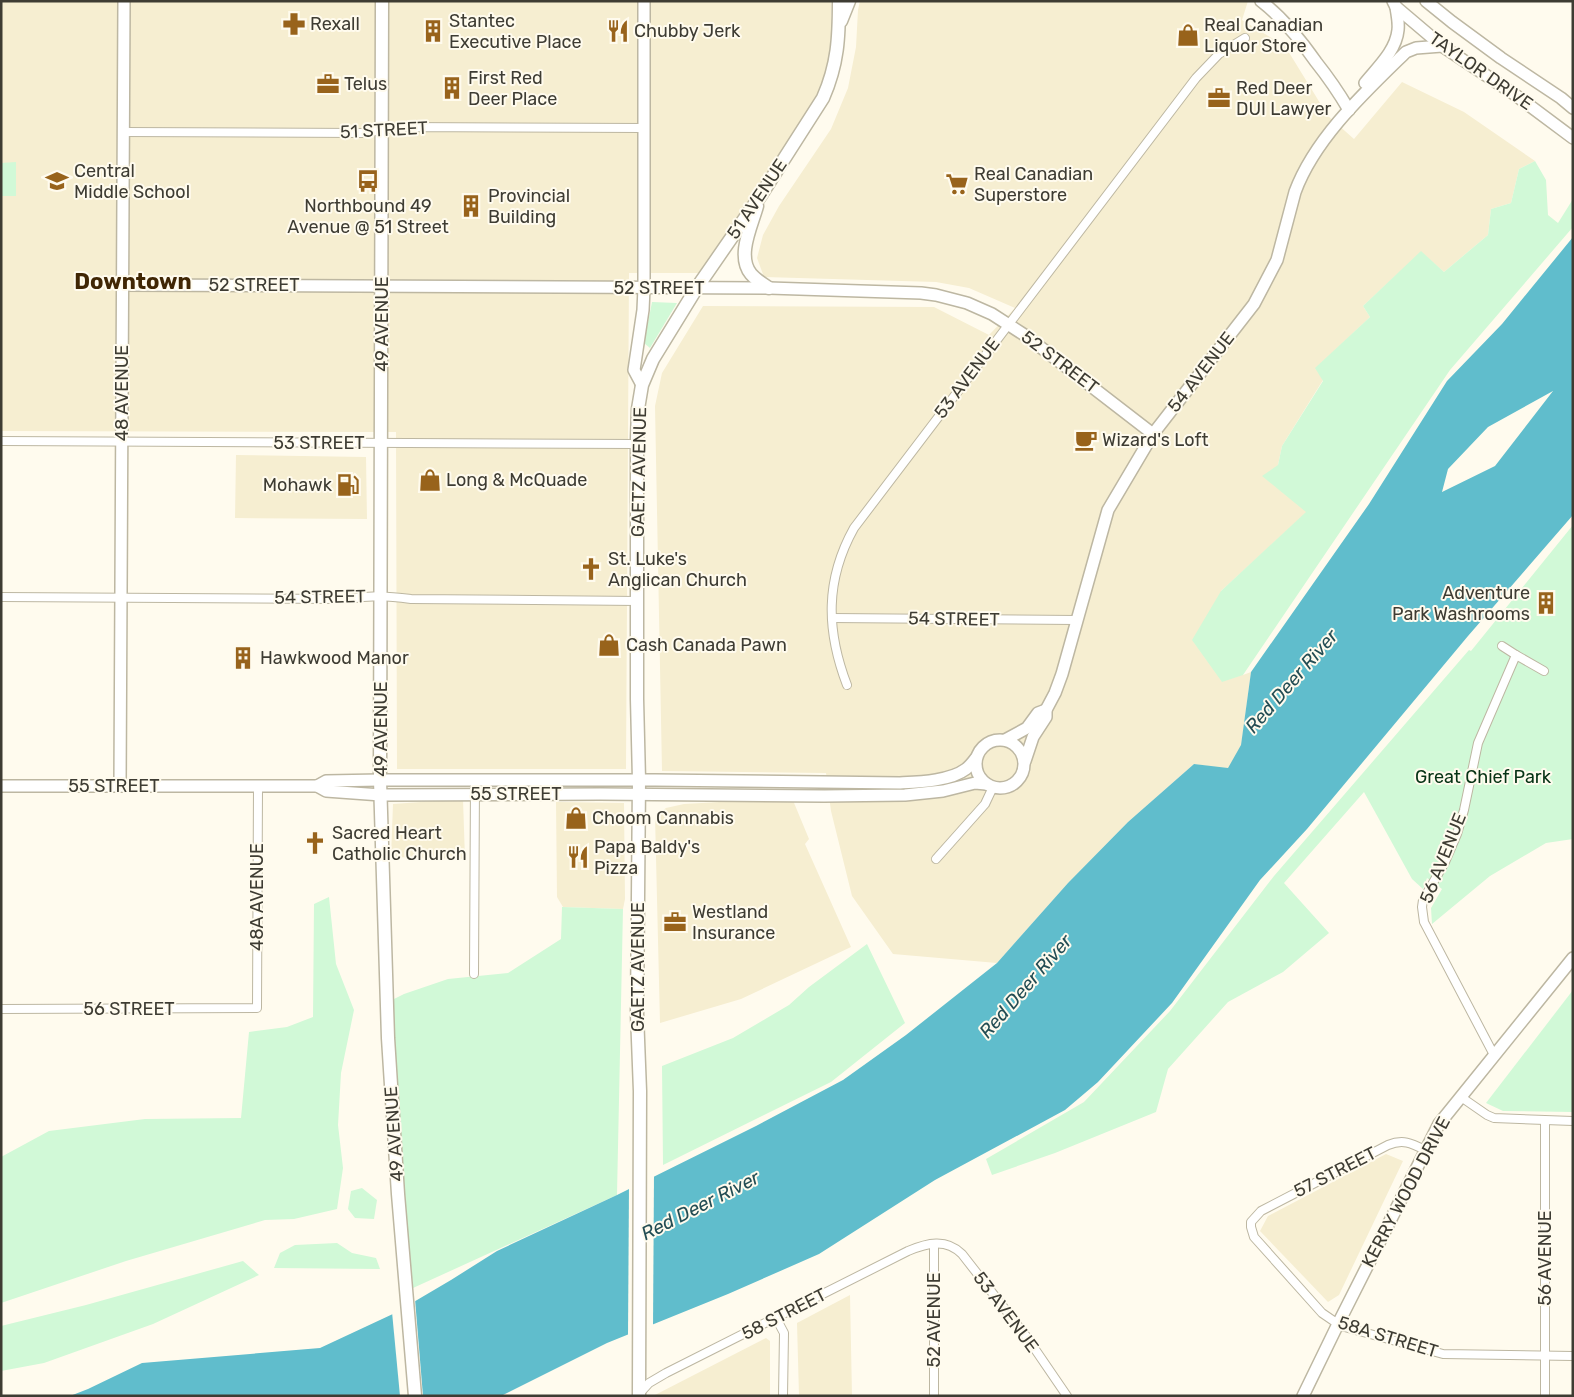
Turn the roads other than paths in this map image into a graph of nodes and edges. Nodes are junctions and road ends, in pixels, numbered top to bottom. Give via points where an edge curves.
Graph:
1 (124, 1) edge
2 (382, 1) edge
3 (644, 1) edge
4 (839, 1) edge
5 (849, 1) edge
6 (1261, 1) edge
7 (1426, 1) edge
8 (1394, 4) edge
9 (839, 25) junction
10 (1245, 38) dead end
11 (1442, 46) junction
12 (1356, 100) junction
13 (1573, 108) edge
14 (1348, 110) junction
15 (644, 128) junction
16 (381, 130) junction
17 (123, 132) junction
18 (1573, 138) edge
19 (761, 195) junction
20 (122, 285) junction
21 (382, 285) junction
22 (644, 288) junction
23 (769, 288) junction
24 (696, 289) junction
25 (1008, 324) junction
26 (642, 385) junction
27 (1153, 434) junction
28 (1, 440) edge
29 (122, 442) junction
30 (381, 443) junction
31 (637, 444) junction
32 (381, 596) junction
33 (1, 597) edge
34 (120, 598) junction
35 (638, 601) junction
36 (832, 618) junction
37 (1076, 620) junction
38 (1502, 646) dead end
39 (1516, 655) junction
40 (1544, 671) dead end
41 (847, 685) dead end
42 (1046, 710) junction
43 (1005, 740) junction
44 (976, 758) junction
45 (1025, 760) junction
46 (380, 780) junction
47 (475, 780) junction
48 (639, 780) junction
49 (1, 786) edge
50 (120, 786) junction
51 (258, 786) junction
52 (318, 786) junction
53 (990, 786) junction
54 (381, 795) junction
55 (476, 795) junction
56 (639, 795) junction
57 (936, 860) dead end
58 (1573, 958) edge
59 (474, 974) dead end
60 (257, 1008) joint
61 (1, 1009) edge
62 (1494, 1056) junction
63 (1461, 1096) junction
64 (1546, 1121) junction
65 (1573, 1121) edge
66 (1425, 1150) junction
67 (1251, 1222) joint
68 (934, 1244) junction
69 (776, 1318) junction
70 (1338, 1324) junction
71 (1545, 1356) junction
72 (1573, 1356) edge
73 (639, 1395) edge
74 (415, 1396) edge
75 (783, 1396) edge
76 (934, 1396) edge
77 (1067, 1396) edge
78 (1303, 1396) edge
79 (1545, 1396) edge

1 - 17 street, 48 AVENUE
2 - 16 main road, 49 AVENUE
3 - 15 street, GAETZ AVENUE
4 - 9 main road, 51 AVENUE
5 - 9 main road
6 - 14 street via 1296,35
7 - 13 street, TAYLOR DRIVE
8 - 11 street, TAYLOR DRIVE
8 - 12 street via 1399,22 1395,43 1361,88
9 - 19 main road, 51 AVENUE via 836,55 826,92
10 - 25 street, 53 AVENUE via 1225,49 1200,72
11 - 12 street via 1406,52
11 - 18 street, TAYLOR DRIVE
12 - 14 street, 54 AVENUE
14 - 27 street, 54 AVENUE via 1312,157 1298,182 1277,260 1254,304
15 - 16 street, 51 STREET via 399,127
15 - 22 street, GAETZ AVENUE
16 - 17 street, 51 STREET via 362,133
16 - 21 main road, 49 AVENUE
17 - 20 street, 48 AVENUE
19 - 23 main road via 744,259 750,274
19 - 24 main road, 51 AVENUE
20 - 21 street, 52 STREET
20 - 29 street, 48 AVENUE
21 - 22 street, 52 STREET
21 - 30 main road, 49 AVENUE
22 - 24 street, 52 STREET
22 - 26 street, GAETZ AVENUE via 634,370
23 - 24 street, 52 STREET
23 - 25 street, 52 STREET via 929,294 967,303
24 - 26 main road, 51 AVENUE via 653,359
25 - 27 street, 52 STREET
25 - 36 street, 53 AVENUE via 854,528 836,570
26 - 31 main road, GAETZ AVENUE
27 - 37 street, 54 AVENUE via 1108,510
28 - 29 street, 53 STREET
29 - 30 street, 53 STREET
29 - 34 street, 48 AVENUE
30 - 31 street, 53 STREET
30 - 32 main road, 49 AVENUE
31 - 35 main road, GAETZ AVENUE
32 - 34 street, 54 STREET via 348,599
32 - 35 street, 54 STREET
32 - 46 main road, 49 AVENUE
33 - 34 street, 54 STREET
34 - 50 street, 48 AVENUE
35 - 48 main road, GAETZ AVENUE
36 - 37 street, 54 STREET
36 - 41 street, 53 AVENUE via 837,658
37 - 42 street, 54 AVENUE via 1062,674
38 - 39 street
39 - 40 street
39 - 62 street, 56 AVENUE via 1478,743 1457,834 1422,907 1424,922
42 - 43 street, 54 AVENUE via 1038,713 1027,728
42 - 45 street, 54 AVENUE via 1046,717 1033,737
43 - 44 street via 990,741
43 - 45 street via 1018,747
44 - 48 street, 55 STREET via 960,773 918,782
44 - 53 street via 977,772
45 - 53 street via 1021,778 1015,783 1001,788
46 - 47 street, 55 STREET
46 - 52 street, 55 STREET via 326,780
46 - 54 main road, 49 AVENUE
47 - 48 street, 55 STREET
47 - 55 street
48 - 56 main road, GAETZ AVENUE
49 - 50 street, 55 STREET
50 - 51 street, 55 STREET
51 - 52 street, 55 STREET
51 - 60 street, 48A AVENUE
52 - 54 street, 55 STREET via 326,791
53 - 56 street, 55 STREET via 975,783 905,795
53 - 57 street via 985,804
54 - 55 street, 55 STREET
54 - 74 main road, 49 AVENUE via 388,1038
55 - 56 street, 55 STREET
55 - 59 street
56 - 73 main road, GAETZ AVENUE
58 - 62 street, KERRY WOOD DRIVE
60 - 61 street, 56 STREET
62 - 63 street, KERRY WOOD DRIVE
63 - 64 street via 1490,1117
63 - 66 street, KERRY WOOD DRIVE via 1439,1124
64 - 65 street
64 - 71 street, 56 AVENUE
66 - 67 street, 57 STREET via 1404,1141 1388,1145 1267,1208
66 - 70 street, KERRY WOOD DRIVE
67 - 70 street, 58A STREET via 1252,1232 1258,1241 1322,1313
68 - 69 street, 58 STREET via 908,1251
68 - 76 street, 52 AVENUE
68 - 77 street, 53 AVENUE via 954,1247 962,1254 1026,1336
69 - 73 street, 58 STREET via 666,1373 649,1383
69 - 75 street via 784,1333
70 - 71 street, 58A STREET via 1443,1354
70 - 78 street, KERRY WOOD DRIVE
71 - 72 street, 58A STREET
71 - 79 street, 56 AVENUE

